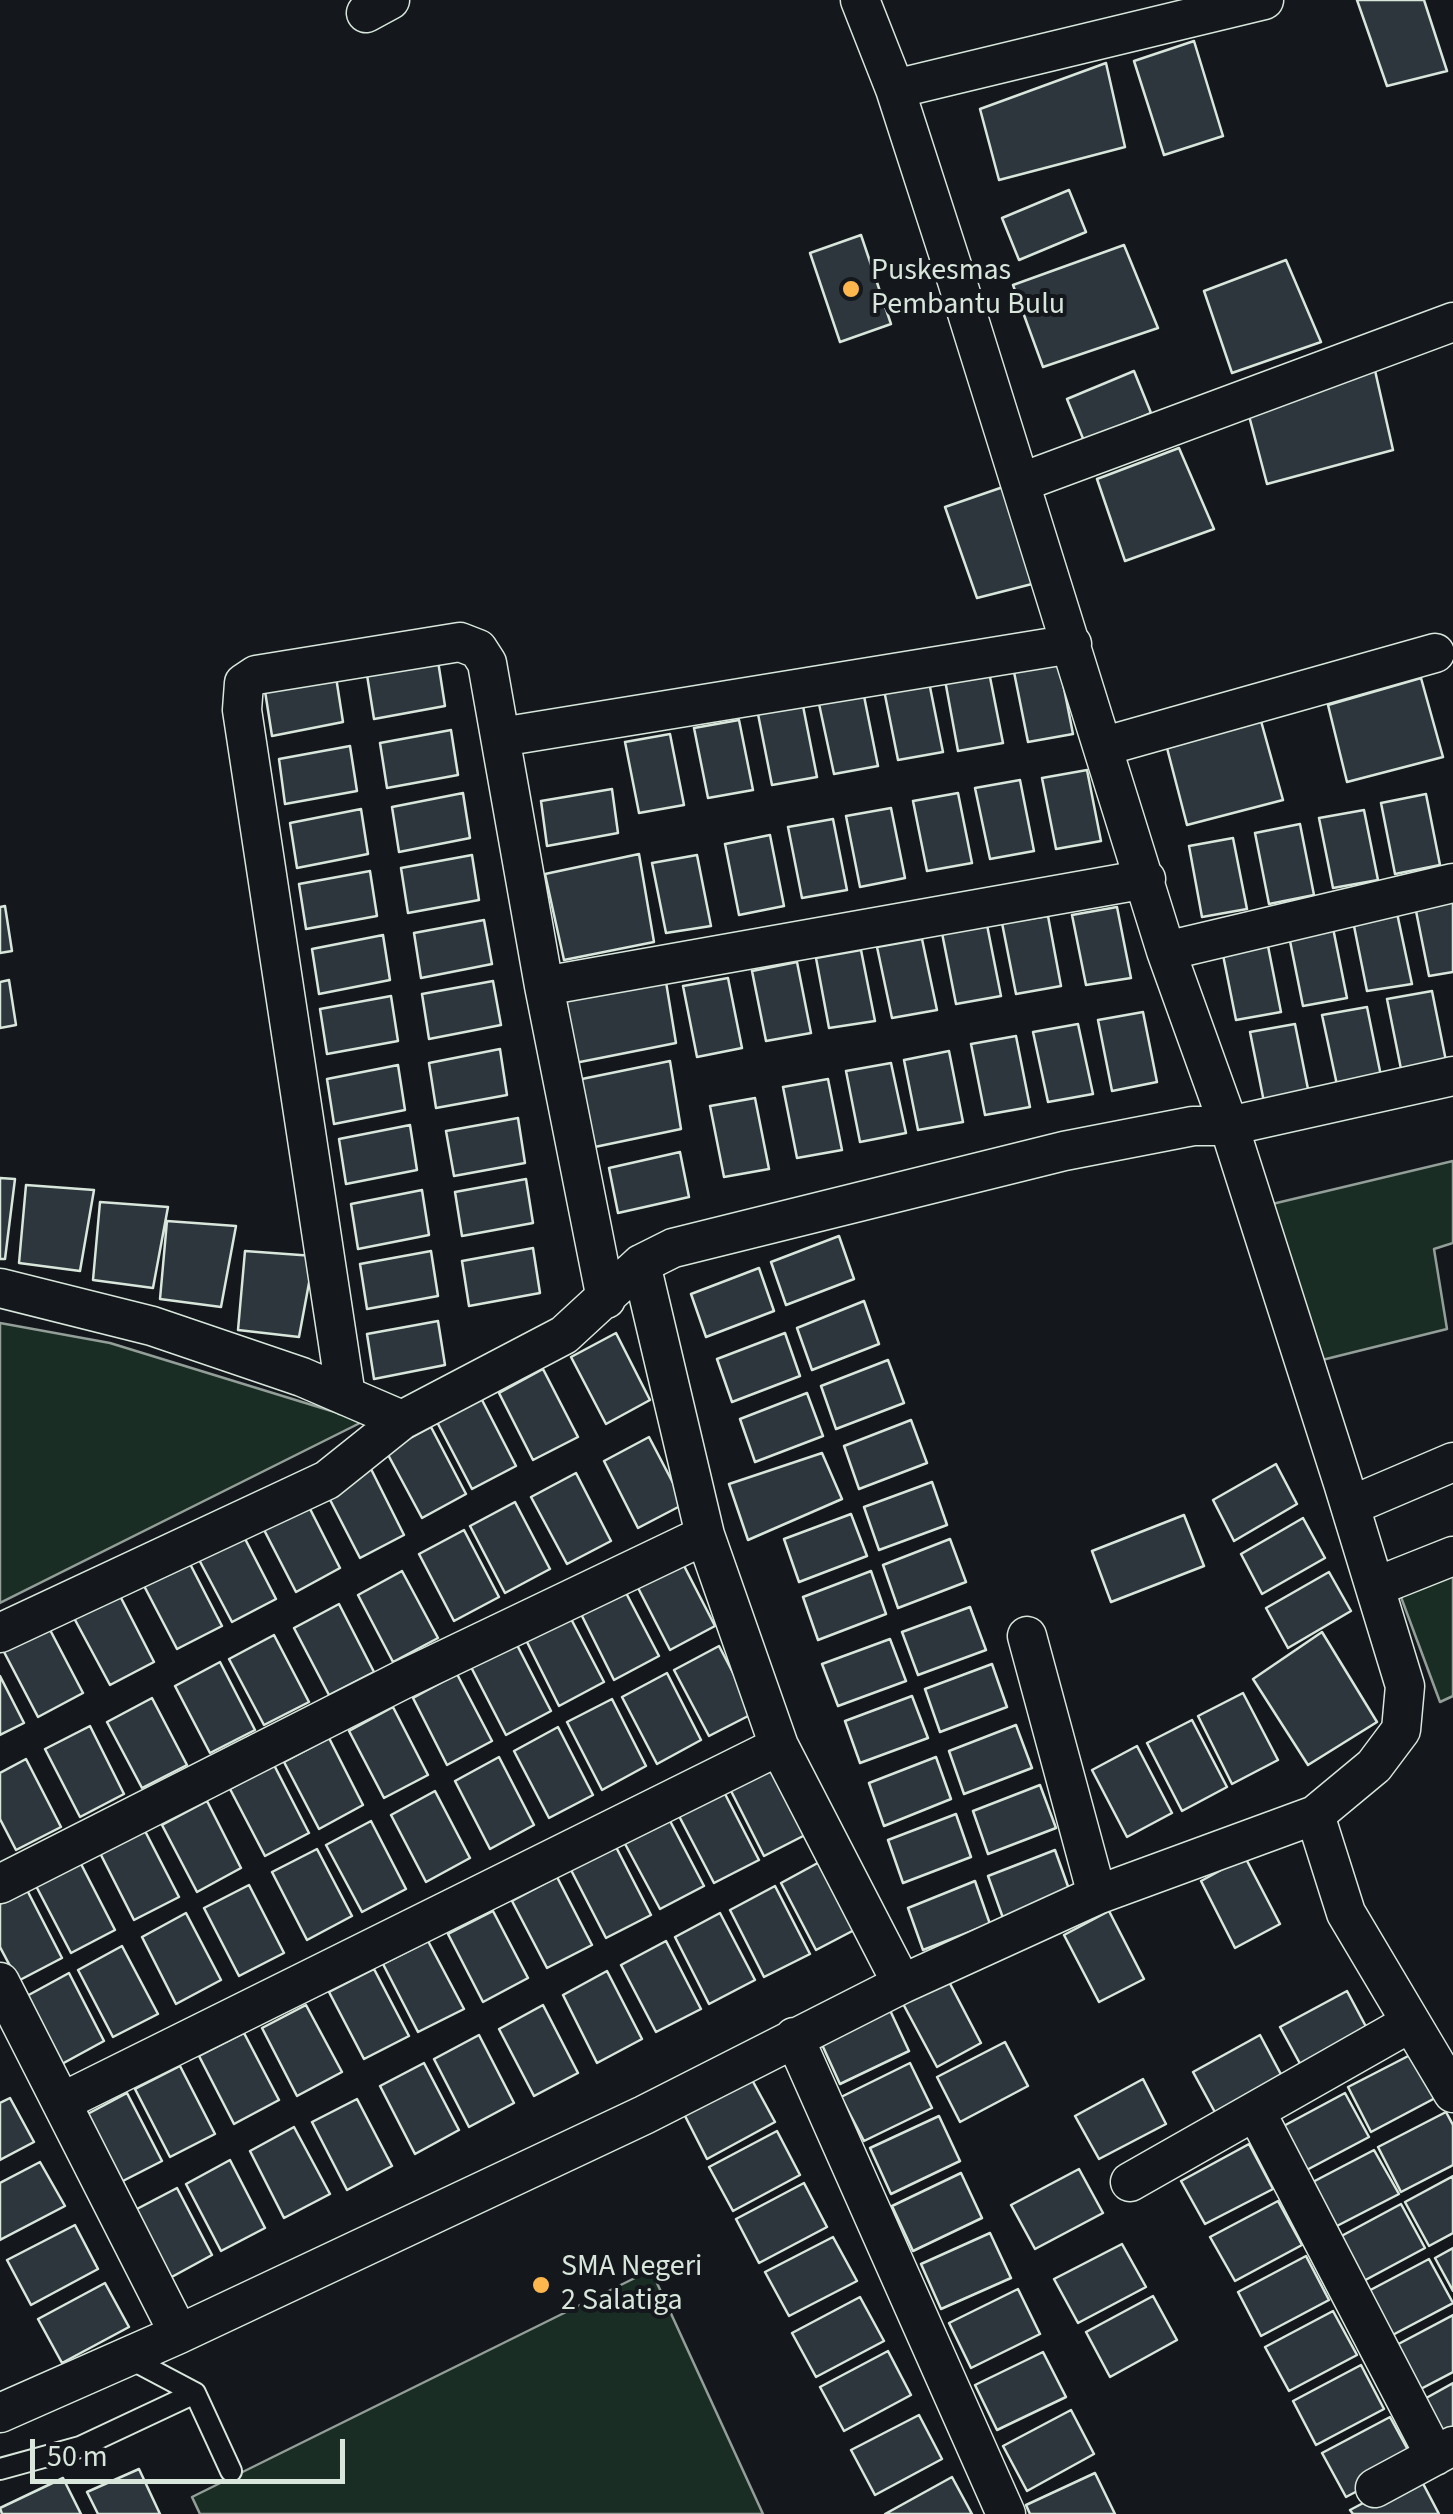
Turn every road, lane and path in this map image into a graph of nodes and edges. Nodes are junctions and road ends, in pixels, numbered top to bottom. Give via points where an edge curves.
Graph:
1 (860, 0) edge
2 (1264, 0) edge
3 (895, 89) junction
4 (1453, 322) edge
5 (1022, 482) junction
6 (1072, 644) junction
7 (1434, 652) dead end
8 (501, 737) junction
9 (1105, 746) junction
10 (1146, 878) junction
11 (1453, 883) edge
12 (1166, 951) junction
13 (544, 986) junction
14 (1453, 1076) edge
15 (1229, 1126) junction
16 (642, 1264) junction
17 (0, 1288) edge
18 (606, 1299) junction
19 (346, 1396) junction
20 (402, 1420) junction
21 (1453, 1462) edge
22 (1350, 1506) junction
23 (705, 1534) junction
24 (1453, 1556) edge
25 (1376, 1588) junction
26 (0, 1633) edge
27 (1026, 1636) dead end
28 (780, 1746) junction
29 (1316, 1816) junction
30 (0, 1884) edge
31 (1097, 1895) junction
32 (0, 1982) edge
33 (902, 1984) junction
34 (1410, 2023) junction
35 (794, 2037) junction
36 (1452, 2088) edge
37 (62, 2102) junction
38 (1256, 2112) junction
39 (1130, 2182) dead end
40 (179, 2334) junction
41 (127, 2357) junction
42 (194, 2393) junction
43 (0, 2413) edge
44 (1444, 2451) edge
45 (0, 2469) edge
46 (231, 2471) dead end
47 (1375, 2488) dead end
48 (1006, 2514) edge

1 - 3 street
2 - 3 street
3 - 5 street
4 - 5 street
5 - 6 street
6 - 8 street
6 - 9 street
7 - 9 street
8 - 13 street
8 - 19 street via 488,663 478,648 460,642 244,682 242,710
9 - 10 street
10 - 12 street
10 - 13 street
11 - 12 street
12 - 15 street
13 - 18 street
14 - 15 street
15 - 16 street via 1193,1126 1064,1151 673,1248
15 - 22 street
16 - 18 street
16 - 23 street
17 - 19 street via 152,1326
18 - 20 street via 564,1335
19 - 20 street
20 - 26 street via 327,1480
21 - 22 street
22 - 25 street
23 - 28 street
23 - 30 street
24 - 25 street
25 - 29 street via 1405,1686 1401,1730 1374,1766
27 - 31 street
28 - 33 street
28 - 37 street
29 - 31 street
29 - 34 street via 1346,1913
31 - 33 street
32 - 37 street
33 - 35 street
34 - 36 street
34 - 38 street
35 - 40 street via 644,2115
35 - 48 street
37 - 40 street
38 - 39 street
38 - 44 street
40 - 41 street
41 - 42 lane
41 - 43 street
42 - 45 lane via 80,2447
42 - 46 lane
44 - 47 street

